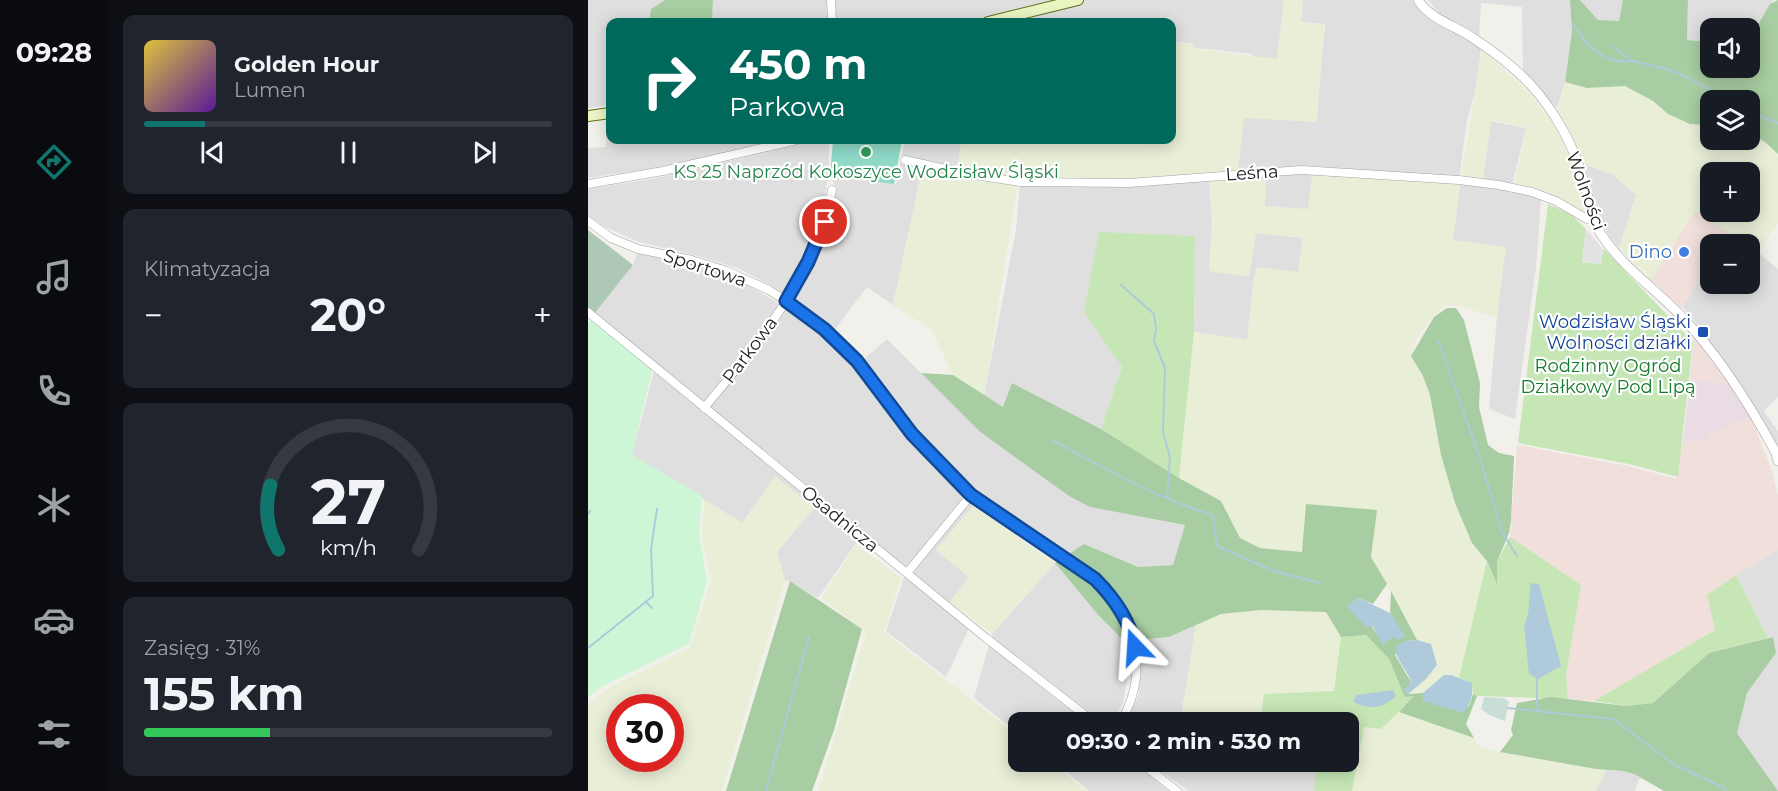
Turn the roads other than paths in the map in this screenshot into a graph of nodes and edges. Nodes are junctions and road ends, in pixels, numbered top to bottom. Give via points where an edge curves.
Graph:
1 (831, 0) edge
2 (1078, 0) edge
3 (1418, 0) edge
4 (832, 18) edge
5 (1004, 18) edge
6 (606, 114) edge
7 (588, 116) edge
8 (780, 144) edge
9 (905, 160) dead end
10 (588, 184) edge
11 (832, 190) dead end
12 (1593, 220) junction
13 (588, 221) edge
14 (786, 301) junction
15 (588, 312) edge
16 (704, 408) junction
17 (1778, 461) edge
18 (971, 495) junction
19 (907, 573) junction
20 (1081, 712) edge
21 (1125, 712) edge
22 (1153, 772) edge
23 (1178, 791) edge

1 - 4 street
2 - 5 main road
3 - 12 street, Wolności via 1432,15 1472,37 1529,84 1555,117 1575,156
6 - 7 main road
8 - 10 street
9 - 12 street, Leśna via 1020,182 1129,183 1301,170 1459,180 1532,192
11 - 14 street, Parkowa via 825,222
12 - 17 street, Wolności via 1610,247 1683,319 1717,360 1751,408
13 - 14 street, Sportowa via 638,249 727,271
14 - 16 street, Parkowa
14 - 18 street, Sportowa via 824,329 857,361 912,434
15 - 16 street, Osadnicza
16 - 19 street, Osadnicza
18 - 19 street
18 - 21 street, Sportowa via 1079,567 1110,595 1126,622 1137,659 1134,694
19 - 20 street, Osadnicza
22 - 23 street

